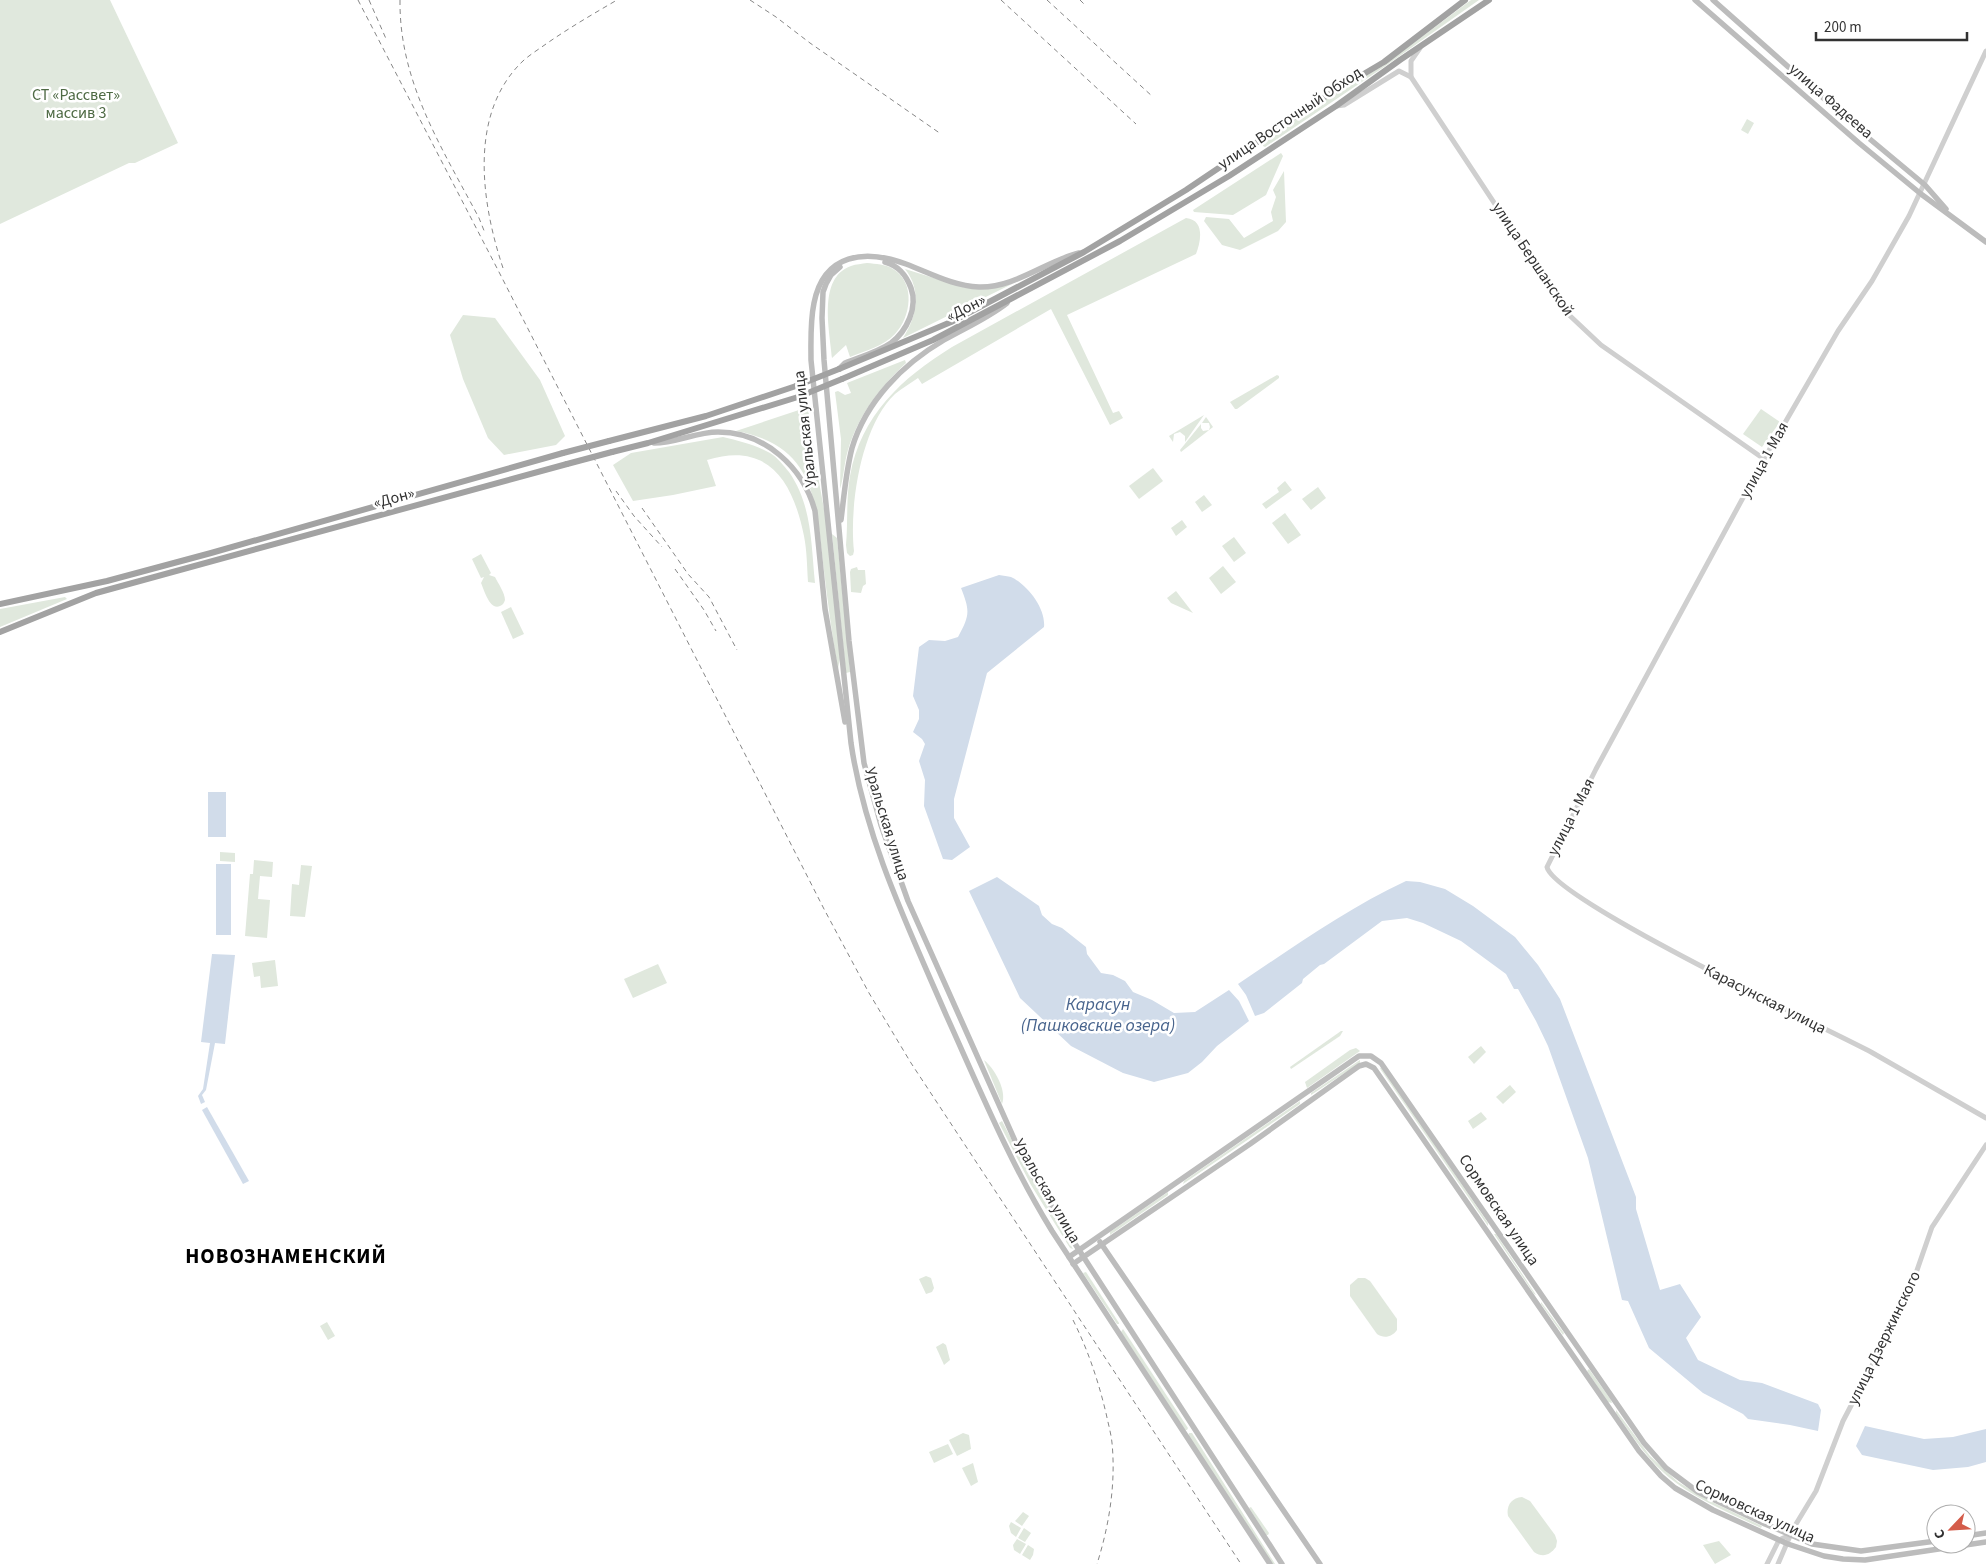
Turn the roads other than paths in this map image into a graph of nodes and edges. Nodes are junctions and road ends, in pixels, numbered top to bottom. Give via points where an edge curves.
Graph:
1 (1465, 0) edge
2 (1490, 0) edge
3 (1695, 0) edge
4 (1713, 0) edge
5 (1420, 47) junction
6 (1986, 51) edge
7 (1411, 78) junction
8 (1336, 106) junction
9 (1865, 135) junction
10 (1859, 144) junction
11 (1925, 185) junction
12 (1921, 194) junction
13 (1954, 218) junction
14 (1986, 242) edge
15 (1084, 252) junction
16 (1100, 252) joint
17 (1010, 300) junction
18 (839, 369) junction
19 (648, 443) junction
20 (1764, 459) junction
21 (830, 531) junction
22 (840, 532) junction
23 (0, 604) edge
24 (0, 632) edge
25 (851, 743) junction
26 (1548, 873) joint
27 (1376, 1058) joint
28 (1370, 1065) joint
29 (1986, 1118) edge
30 (1986, 1145) edge
31 (1494, 1227) junction
32 (1487, 1232) junction
33 (1102, 1235) junction
34 (1102, 1246) junction
35 (1080, 1250) junction
36 (1069, 1257) junction
37 (1084, 1257) junction
38 (1073, 1264) junction
39 (1616, 1404) junction
40 (1609, 1409) junction
41 (1790, 1535) junction
42 (1779, 1540) junction
43 (1926, 1542) edge
44 (1986, 1542) edge
45 (1788, 1544) junction
46 (1270, 1564) edge
47 (1282, 1564) edge
48 (1320, 1564) edge
49 (1767, 1564) edge
50 (1778, 1564) edge

1 - 15 highway, улица Восточный Обход via 1384,62
2 - 5 highway, улица Восточный Обход
3 - 10 main road, улица Фадеева
4 - 9 main road, улица Фадеева
5 - 7 street via 1411,61
5 - 8 highway, улица Восточный Обход
6 - 11 street, улица 1 Мая
7 - 8 street via 1398,71 1344,105
7 - 20 street, улица Бершанской via 1571,317 1601,345
8 - 16 highway, улица Восточный Обход via 1229,176
9 - 10 main road via 1859,137
9 - 11 main road, улица Фадеева
10 - 12 main road, улица Фадеева
11 - 12 street, улица 1 Мая
11 - 13 main road, улица Фадеева
12 - 13 main road, улица Фадеева
12 - 20 street, улица 1 Мая
13 - 14 main road, улица Фадеева
15 - 18 highway, «Дон» via 951,322
15 - 21 main road, Уральская улица via 1020,278 980,287 883,258 852,258 830,270 819,286 812,316 811,360
16 - 17 highway, «Дон»
17 - 19 highway, «Дон», bridge via 933,340 798,397
17 - 22 main road via 923,354 901,371 881,394 862,425 852,451
18 - 22 main road, Уральская улица via 845,363 891,343 908,323 913,293 907,277 889,263 870,258 858,259 837,269 823,292 824,360
18 - 23 highway, «Дон», bridge via 706,416 563,453 202,556
19 - 24 highway, «Дон», bridge via 96,594
19 - 25 main road via 717,432 734,433 780,454 801,478 815,511 825,609
20 - 26 street, улица 1 Мая via 1596,769 1549,861
21 - 22 main road via 835,526
21 - 25 main road, Уральская улица
22 - 35 main road, Уральская улица via 862,746 880,825 908,901 1002,1114 1032,1174
25 - 36 main road, Уральская улица via 888,880 1019,1175
26 - 29 street, Карасунская улица via 1558,883 1626,925 1871,1052
27 - 31 main road, Сормовская улица
27 - 33 main road, Уральская улица via 1359,1056
28 - 32 main road, Сормовская улица
28 - 34 main road, Уральская улица via 1359,1066
30 - 41 street, улица Дзержинского via 1932,1227 1915,1276 1877,1359 1843,1421 1816,1491
31 - 32 main road
31 - 39 main road, Сормовская улица
32 - 40 main road, Сормовская улица
33 - 34 main road
33 - 35 main road, Уральская улица
34 - 37 main road, Уральская улица
34 - 48 main road, Уральская улица
35 - 36 main road, Уральская улица
35 - 37 main road, Уральская улица
36 - 38 main road, Уральская улица
37 - 38 main road, Уральская улица
37 - 47 main road, Уральская улица
38 - 46 main road, Уральская улица
39 - 40 main road
39 - 41 main road, Сормовская улица via 1644,1443 1681,1480 1704,1495
40 - 42 main road, Сормовская улица via 1639,1451 1676,1488 1713,1510
41 - 42 street
41 - 43 main road, Сормовская улица via 1826,1548 1861,1551
41 - 45 street, улица Дзержинского
42 - 45 main road, Сормовская улица
42 - 49 street
44 - 45 main road, Сормовская улица via 1865,1560 1824,1556
45 - 50 street, улица Дзержинского

